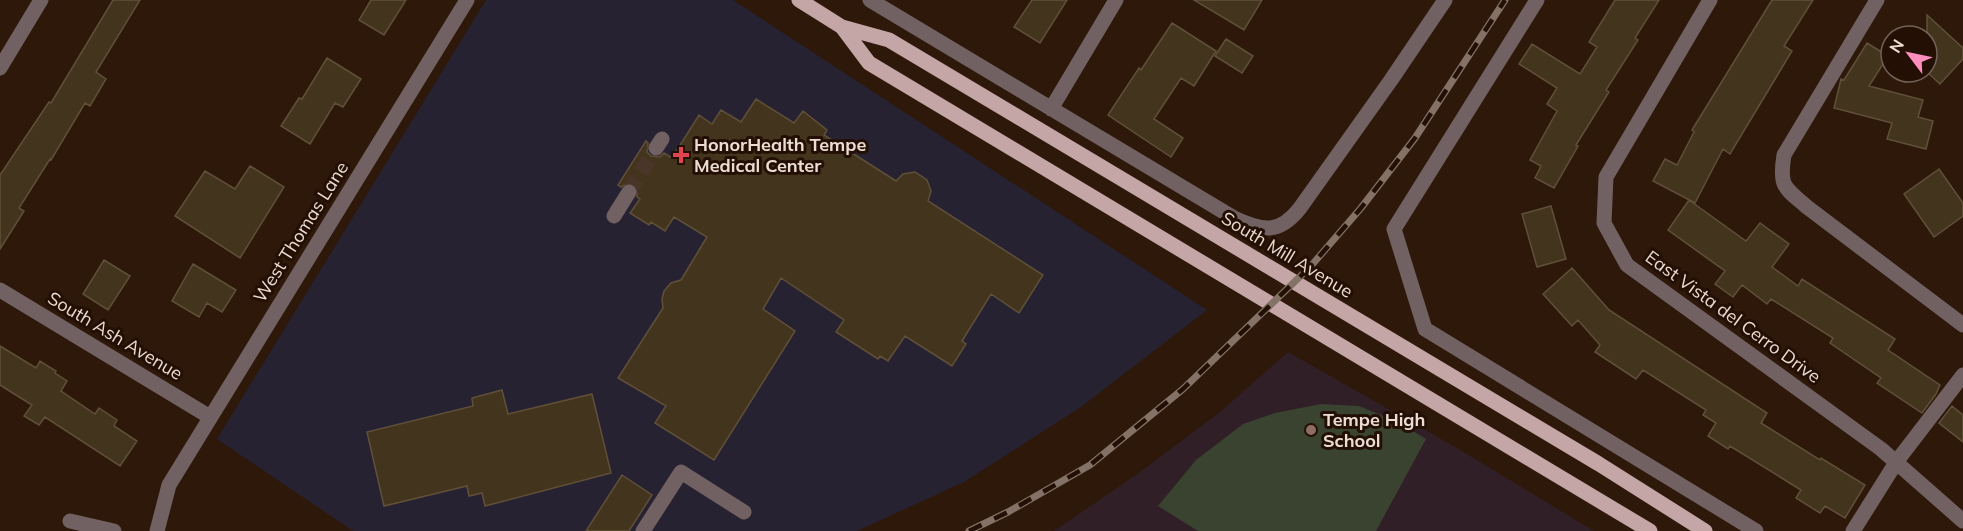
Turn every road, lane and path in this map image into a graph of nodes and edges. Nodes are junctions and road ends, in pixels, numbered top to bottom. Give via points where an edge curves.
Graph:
1 (41, 0) edge
2 (467, 0) edge
3 (799, 0) edge
4 (870, 0) edge
5 (1116, 0) edge
6 (1444, 0) edge
7 (1536, 0) edge
8 (1710, 0) edge
9 (1877, 0) edge
10 (842, 27) junction
11 (0, 68) edge
12 (1051, 109) junction
13 (629, 192) tunnel mouth
14 (614, 216) dead end
15 (0, 290) edge
16 (1963, 325) edge
17 (1963, 375) edge
18 (210, 417) junction
19 (1897, 461) junction
20 (744, 512) dead end
21 (70, 521) dead end
22 (1963, 522) edge
23 (114, 531) edge
24 (157, 531) edge
25 (643, 531) edge
26 (1650, 531) edge
27 (1706, 531) edge
28 (1756, 531) edge
29 (1854, 531) edge

1 - 11 street
2 - 18 street, West Thomas Lane
3 - 10 main road, South Mill Avenue
4 - 12 street, South Mill Avenue
5 - 12 street
6 - 12 street, South Mill Avenue via 1290,222 1275,228 1255,227 1234,218
7 - 28 street via 1394,229 1425,328
8 - 19 street, East Vista del Cerro Drive via 1606,177 1604,223 1627,265
9 - 16 street via 1784,154 1781,174 1785,188 1807,207
10 - 26 main road, South Mill Avenue via 869,63
10 - 27 main road, South Mill Avenue via 889,40
13 - 14 street
15 - 18 street, South Ash Avenue
17 - 19 street
18 - 24 street, West Thomas Lane via 169,485
19 - 22 street, East Vista del Cerro Drive
19 - 29 street
20 - 25 street via 681,472
21 - 23 street

